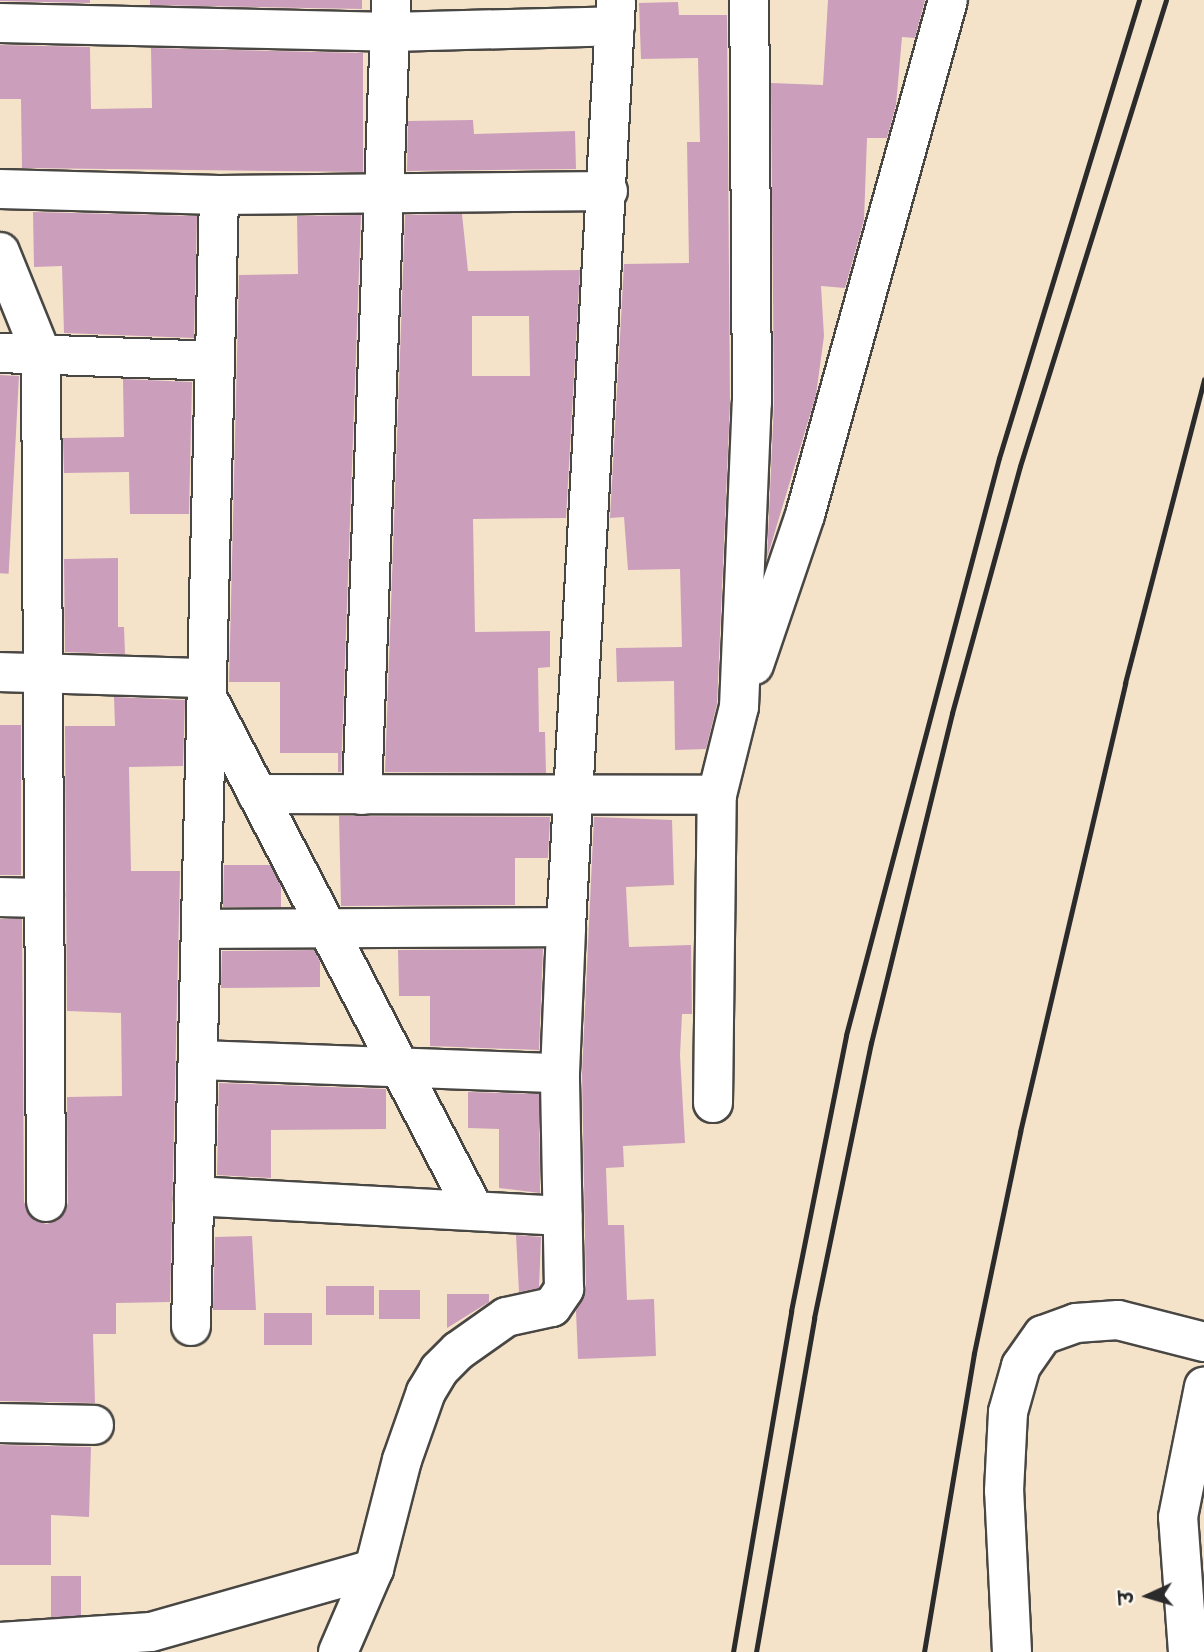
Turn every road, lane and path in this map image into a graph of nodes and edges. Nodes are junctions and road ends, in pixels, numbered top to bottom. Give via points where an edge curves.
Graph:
1 (749, 0) edge
2 (948, 0) edge
3 (615, 13) edge
4 (391, 16) edge
5 (0, 23) edge
6 (0, 188) edge
7 (608, 191) junction
8 (219, 195) junction
9 (382, 195) junction
10 (0, 252) edge
11 (41, 353) junction
12 (0, 354) edge
13 (214, 361) junction
14 (0, 672) edge
15 (43, 673) junction
16 (208, 690) junction
17 (739, 707) junction
18 (257, 794) junction
19 (362, 795) junction
20 (576, 795) junction
21 (717, 795) junction
22 (0, 897) edge
23 (44, 898) junction
24 (566, 927) junction
25 (327, 928) junction
26 (201, 929) junction
27 (198, 1060) junction
28 (398, 1065) junction
29 (560, 1073) junction
30 (713, 1103) dead end
31 (194, 1196) junction
32 (46, 1202) dead end
33 (474, 1210) junction
34 (562, 1216) junction
35 (191, 1326) dead end
36 (1204, 1342) edge
37 (1204, 1387) edge
38 (0, 1423) edge
39 (94, 1425) dead end
40 (1191, 1519) edge
41 (374, 1569) junction
42 (0, 1642) edge
43 (338, 1652) edge
44 (1012, 1652) edge
45 (1188, 1652) edge

1 - 17 street via 754,310
2 - 17 street via 804,515
3 - 4 street
3 - 7 street
4 - 5 street
4 - 9 street
6 - 8 street
7 - 9 street
7 - 20 street
8 - 9 street
8 - 13 street
9 - 19 street
10 - 11 street
11 - 12 street
11 - 13 street
11 - 15 street
13 - 16 street
14 - 15 street
15 - 16 street
15 - 23 street
16 - 18 street
16 - 26 street
17 - 21 street
18 - 19 street
18 - 25 street
19 - 20 street
20 - 21 street
20 - 24 street
21 - 30 street
22 - 23 street
23 - 32 street
24 - 25 street
24 - 29 street
25 - 26 street
25 - 28 street
26 - 27 street
27 - 28 street
27 - 31 street
28 - 29 street
28 - 33 street
29 - 34 street
31 - 33 street
31 - 35 street
33 - 34 street
34 - 41 street via 564,1289 560,1299 552,1307 506,1317 483,1332 439,1370 426,1392 402,1460
36 - 44 street via 1118,1320 1076,1323 1043,1335 1021,1366 1008,1412 1004,1491
37 - 40 street
38 - 39 street
40 - 45 street
41 - 42 street via 151,1632
41 - 43 street

